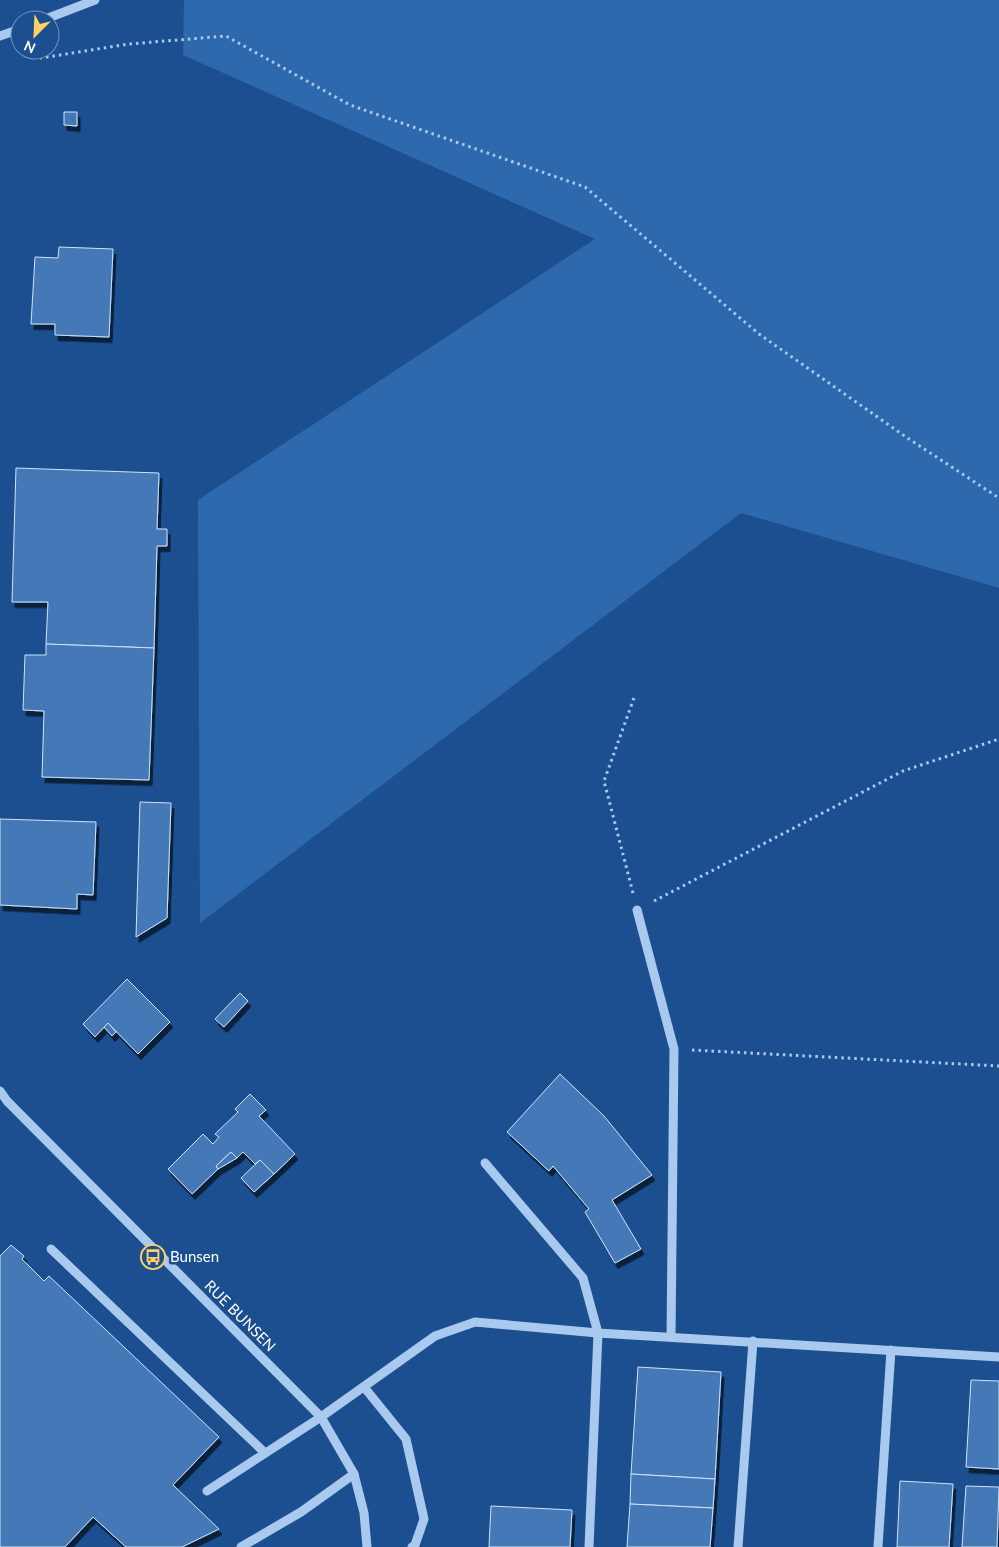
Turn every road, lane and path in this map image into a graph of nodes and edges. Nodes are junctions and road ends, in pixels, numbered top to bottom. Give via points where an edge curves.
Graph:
1 (95, 0) edge
2 (60, 13) edge
3 (60, 55) edge
4 (999, 498) edge
5 (634, 698) dead end
6 (999, 739) edge
7 (637, 910) junction
8 (674, 1049) junction
9 (999, 1066) edge
10 (0, 1092) edge
11 (4, 1105) edge
12 (485, 1163) dead end
13 (51, 1249) dead end
14 (598, 1333) junction
15 (672, 1337) junction
16 (753, 1341) junction
17 (892, 1350) junction
18 (999, 1357) edge
19 (364, 1387) junction
20 (321, 1417) junction
21 (264, 1452) junction
22 (354, 1474) junction
23 (207, 1491) dead end
24 (241, 1547) edge
25 (367, 1547) edge
26 (412, 1547) edge
27 (589, 1547) edge
28 (738, 1547) edge
29 (878, 1547) edge

1 - 2 street
3 - 4 path via 129,44 226,36 350,105 585,187 759,334
5 - 7 path via 604,781
6 - 7 path via 903,771
7 - 8 street
8 - 9 path
8 - 15 street
10 - 11 street, RUE BUNSEN
11 - 20 street, RUE BUNSEN
12 - 14 street via 583,1278
13 - 21 street
14 - 15 street
14 - 19 street via 475,1322 435,1336
14 - 27 street
15 - 16 street
16 - 17 street
16 - 28 street
17 - 18 street
17 - 29 street
19 - 20 street
19 - 26 street via 406,1439 424,1519
20 - 21 street
20 - 22 street, RUE BUNSEN
21 - 23 street
22 - 24 street via 301,1512
22 - 25 street, RUE BUNSEN via 364,1514

